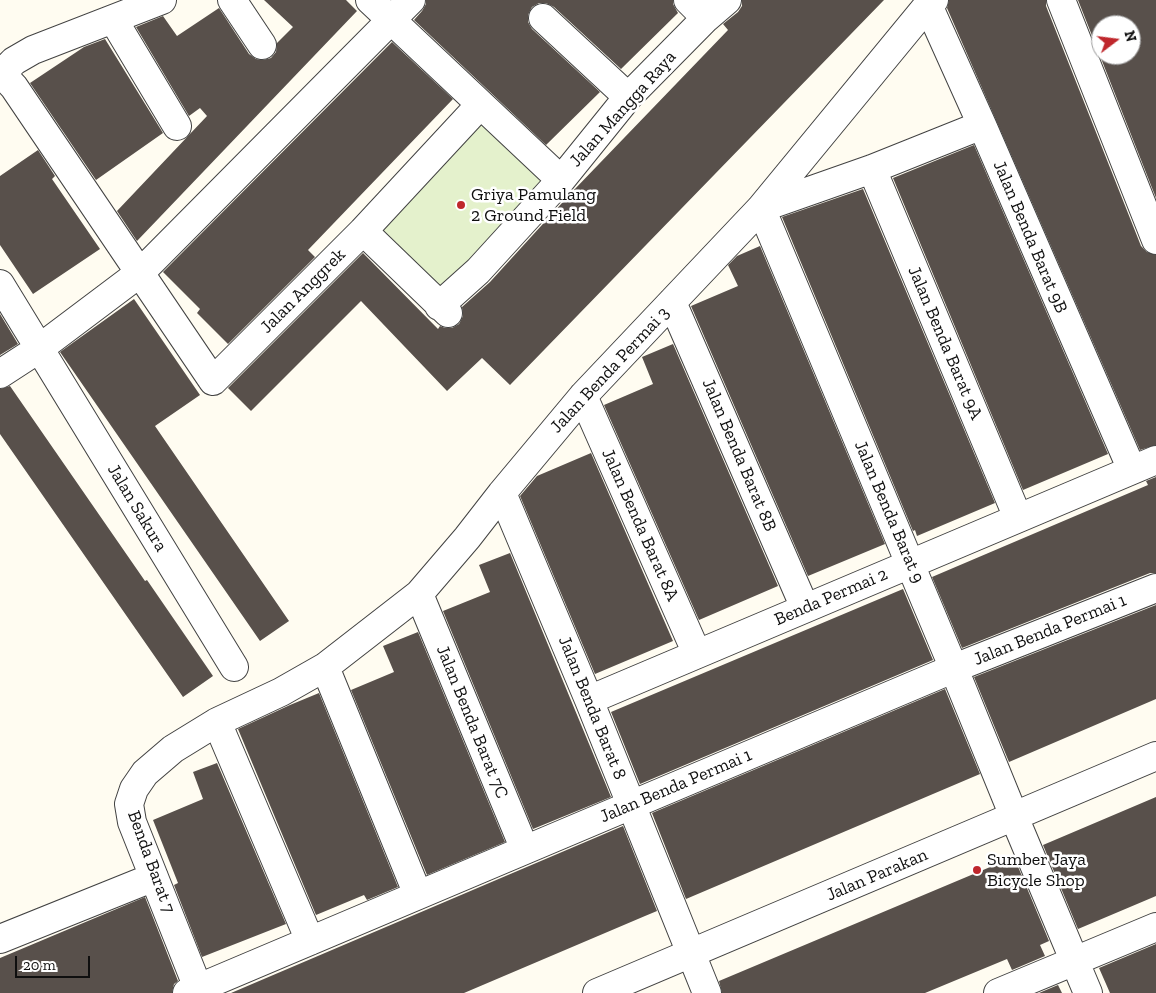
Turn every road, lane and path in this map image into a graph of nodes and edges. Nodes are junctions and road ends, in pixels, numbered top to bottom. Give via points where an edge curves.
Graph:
1 (162, 0) edge
2 (232, 0) edge
3 (370, 0) edge
4 (411, 0) edge
5 (727, 0) edge
6 (1061, 0) edge
7 (931, 2) edge
8 (697, 9) edge
9 (543, 18) dead end
10 (113, 19) junction
11 (391, 21) junction
12 (262, 45) dead end
13 (1, 74) edge
14 (628, 97) junction
15 (480, 105) junction
16 (982, 125) junction
17 (177, 126) dead end
18 (872, 169) junction
19 (560, 180) junction
20 (761, 208) junction
21 (363, 231) junction
22 (1156, 240) edge
23 (140, 272) junction
24 (0, 284) edge
25 (672, 302) junction
26 (40, 348) junction
27 (0, 374) edge
28 (583, 396) junction
29 (1144, 465) edge
30 (502, 493) junction
31 (1018, 518) junction
32 (910, 563) junction
33 (1156, 588) edge
34 (419, 594) junction
35 (805, 608) junction
36 (697, 654) junction
37 (234, 667) dead end
38 (326, 667) junction
39 (954, 668) junction
40 (589, 700) junction
41 (256, 703) joint
42 (217, 722) junction
43 (1156, 756) edge
44 (632, 805) junction
45 (1014, 817) junction
46 (525, 850) junction
47 (154, 877) junction
48 (418, 895) junction
49 (1156, 927) edge
50 (0, 940) edge
51 (310, 941) junction
52 (691, 953) junction
53 (1074, 960) junction
54 (195, 991) edge
55 (597, 993) edge
56 (706, 993) edge
57 (998, 993) edge
58 (1088, 993) edge

1 - 10 street
2 - 12 street
3 - 11 street
4 - 11 street
5 - 8 street, Jalan Mangga Raya
6 - 22 street
7 - 16 street, Jalan Benda Barat 9B
7 - 20 street, Jalan Benda Permai 3
8 - 14 street, Jalan Mangga Raya
9 - 14 street
10 - 13 street via 34,50 14,61
10 - 17 street
11 - 15 street
11 - 23 street
13 - 23 street via 14,87
14 - 19 street, Jalan Mangga Raya
15 - 19 street
15 - 21 street, Jalan Anggrek
16 - 18 street
16 - 29 street, Jalan Benda Barat 9B
18 - 20 street
18 - 31 street, Jalan Benda Barat 9A
19 - 21 street, Jalan Mangga Raya via 443,310
20 - 25 street, Jalan Benda Permai 3
20 - 32 street, Jalan Benda Barat 9
21 - 23 street, Jalan Anggrek via 213,381
23 - 26 street
24 - 26 street, Jalan Sakura
25 - 28 street, Jalan Benda Permai 3
25 - 35 street, Jalan Benda Barat 8B
26 - 27 street
26 - 37 street, Jalan Sakura
28 - 30 street, Jalan Benda Permai 3
28 - 36 street, Jalan Benda Barat 8A
29 - 31 street, Benda Permai 2
30 - 34 street, Jalan Benda Permai 3
30 - 40 street, Jalan Benda Barat 8
31 - 32 street, Benda Permai 2
32 - 35 street, Benda Permai 2
32 - 39 street, Jalan Benda Barat 9
33 - 39 street, Jalan Benda Permai 1
34 - 38 street, Jalan Benda Permai 3
34 - 46 street, Jalan Benda Barat 7C
35 - 36 street, Benda Permai 2
36 - 40 street, Benda Permai 2
38 - 41 street, Jalan Benda Permai 3
38 - 48 street
39 - 44 street, Jalan Benda Permai 1
39 - 45 street, Jalan Benda Barat 9
40 - 44 street, Jalan Benda Barat 8
41 - 42 street, Benda Barat 7
42 - 47 street, Benda Barat 7 via 173,749 145,773 134,789 129,804 132,822
42 - 51 street
43 - 45 street, Jalan Parakan
44 - 46 street, Jalan Benda Permai 1
44 - 52 street, Jalan Benda Barat 8
45 - 52 street, Jalan Parakan
45 - 53 street, Jalan Benda Barat 9
46 - 48 street, Jalan Benda Permai 1
47 - 50 street
47 - 54 street, Benda Barat 7
48 - 51 street, Jalan Benda Permai 1
49 - 53 street
51 - 54 street, Jalan Benda Permai 1
52 - 55 street, Jalan Parakan
52 - 56 street, Jalan Benda Barat 8
53 - 57 street
53 - 58 street, Jalan Benda Barat 9

